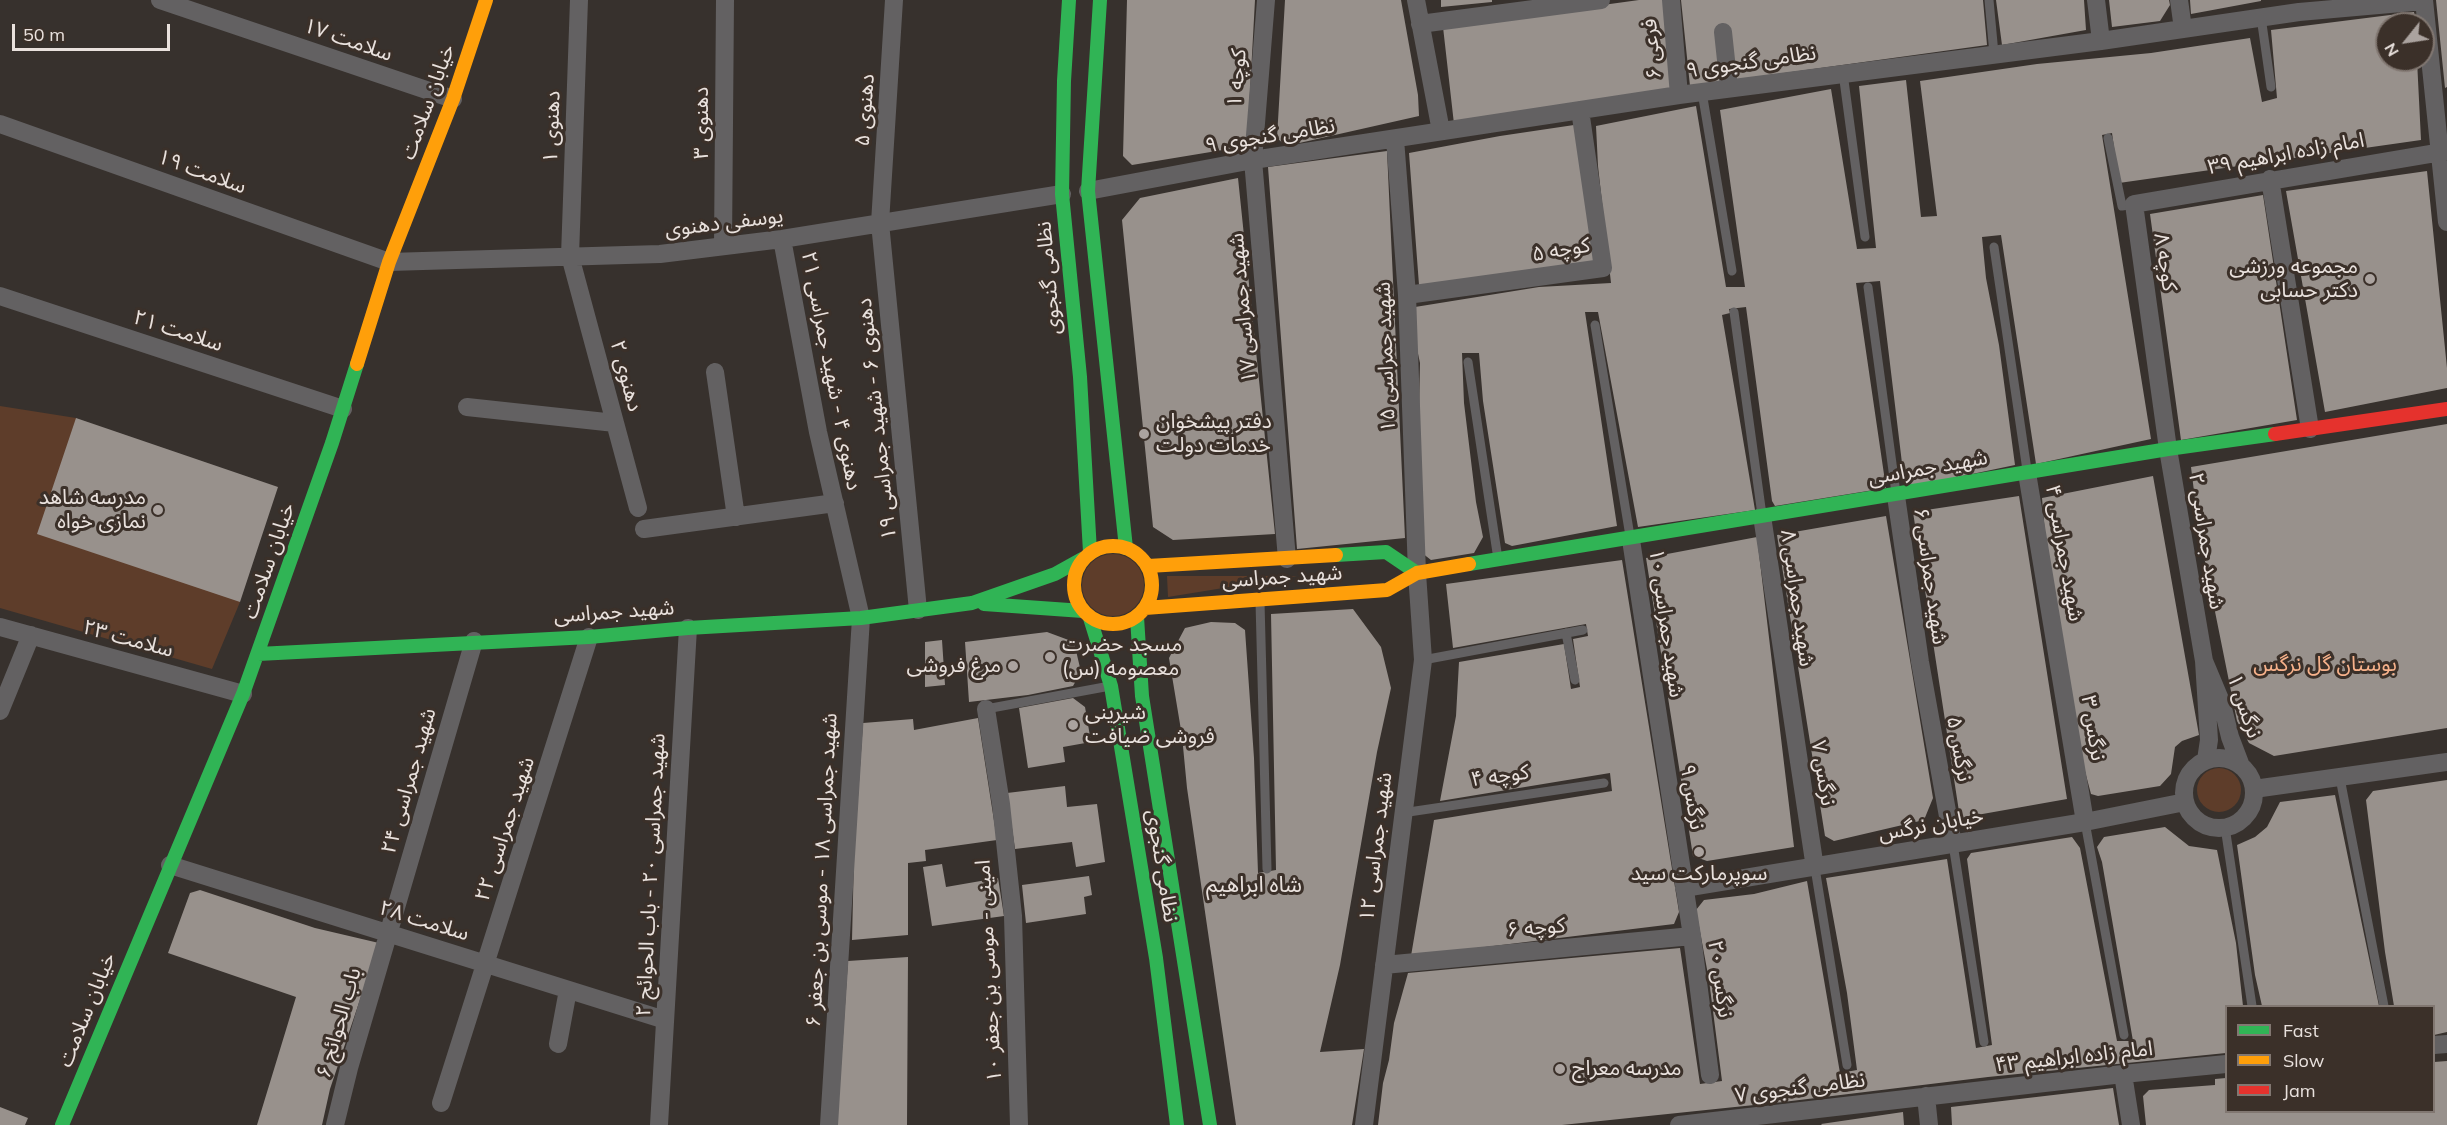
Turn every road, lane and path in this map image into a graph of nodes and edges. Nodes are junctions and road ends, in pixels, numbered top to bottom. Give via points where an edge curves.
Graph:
1 (160, 0) edge
2 (486, 0) edge
3 (579, 0) edge
4 (725, 0) edge
5 (894, 0) edge
6 (1069, 0) edge
7 (1100, 0) edge
8 (1266, 0) edge
9 (1416, 0) edge
10 (1601, 0) edge
11 (1671, 0) edge
12 (1989, 0) edge
13 (2097, 0) edge
14 (2179, 0) edge
15 (2424, 0) edge
16 (2298, 6) edge
17 (2261, 17) junction
18 (1420, 24) junction
19 (2183, 29) junction
20 (1723, 32) dead end
21 (2101, 41) junction
22 (1994, 54) junction
23 (1842, 72) junction
24 (2271, 87) dead end
25 (1729, 88) junction
26 (1702, 92) junction
27 (1679, 95) junction
28 (453, 99) junction
29 (1580, 110) junction
30 (0, 124) edge
31 (1441, 131) junction
32 (2108, 138) dead end
33 (1395, 139) junction
34 (2443, 151) edge
35 (1253, 160) junction
36 (2270, 179) junction
37 (1088, 191) junction
38 (1062, 194) junction
39 (2134, 204) junction
40 (2447, 222) edge
41 (880, 223) junction
42 (1865, 237) dead end
43 (782, 239) junction
44 (723, 246) junction
45 (1994, 246) dead end
46 (570, 256) junction
47 (388, 262) junction
48 (1732, 271) dead end
49 (1868, 287) dead end
50 (1407, 295) junction
51 (0, 296) edge
52 (1734, 312) dead end
53 (1595, 325) dead end
54 (1468, 363) dead end
55 (715, 372) dead end
56 (467, 407) dead end
57 (343, 409) junction
58 (2447, 409) edge
59 (615, 423) junction
60 (2310, 429) junction
61 (2168, 449) junction
62 (2027, 473) junction
63 (1896, 496) junction
64 (835, 504) junction
65 (638, 508) dead end
66 (1762, 516) junction
67 (736, 517) junction
68 (644, 530) dead end
69 (1631, 540) junction
70 (1126, 548) junction
71 (1086, 556) junction
72 (1287, 560) junction
73 (1498, 561) junction
74 (1148, 566) junction
75 (1417, 573) junction
76 (1260, 600) junction
77 (972, 603) junction
78 (918, 610) junction
79 (1141, 613) junction
80 (1087, 614) junction
81 (861, 618) junction
82 (0, 627) edge
83 (688, 628) junction
84 (1583, 630) dead end
85 (1566, 633) junction
86 (31, 635) junction
87 (589, 637) junction
88 (2200, 640) joint
89 (474, 641) junction
90 (2056, 641) joint
91 (258, 654) junction
92 (1423, 660) junction
93 (2204, 661) junction
94 (1920, 662) joint
95 (1575, 680) dead end
96 (1111, 686) junction
97 (1786, 686) joint
98 (243, 694) junction
99 (986, 708) joint
100 (0, 711) edge
101 (1656, 713) joint
102 (2206, 760) junction
103 (2447, 762) edge
104 (2241, 766) junction
105 (2340, 777) junction
106 (1604, 783) dead end
107 (2254, 789) junction
108 (2185, 802) junction
109 (1402, 813) junction
110 (2085, 822) junction
111 (2225, 827) junction
112 (1953, 844) junction
113 (170, 865) junction
114 (1815, 868) junction
115 (1267, 869) dead end
116 (1684, 888) junction
117 (388, 934) junction
118 (1692, 936) junction
119 (486, 964) junction
120 (1384, 965) junction
121 (568, 990) junction
122 (2252, 1005) edge
123 (2384, 1005) edge
124 (665, 1020) junction
125 (2124, 1035) dead end
126 (1984, 1042) dead end
127 (558, 1044) dead end
128 (2225, 1064) edge
129 (1847, 1065) dead end
130 (2123, 1074) junction
131 (1710, 1076) dead end
132 (1926, 1096) junction
133 (441, 1103) dead end
134 (62, 1125) edge
135 (335, 1125) edge
136 (659, 1125) edge
137 (829, 1125) edge
138 (1019, 1125) edge
139 (1177, 1125) edge
140 (1209, 1125) edge
141 (1364, 1125) edge
142 (1680, 1125) edge
143 (1929, 1125) edge
144 (2131, 1125) edge

1 - 28 street, سلامت ۱۷
2 - 28 street, خیابان سلامت
3 - 46 street, دهنوی ۱
4 - 44 street, دهنوی ۳
5 - 41 street, دهنوی ۵
6 - 38 street, نظامی گنجوی
7 - 37 street
8 - 35 street, کوچه ۱
9 - 18 street
10 - 18 street
11 - 27 street, فرعی ۶
12 - 22 lane
13 - 21 street
14 - 19 street
15 - 16 street, نظامی گنجوی ۹
15 - 34 street
16 - 17 street, نظامی گنجوی ۹
17 - 19 street, نظامی گنجوی ۹
17 - 24 lane
18 - 31 street
19 - 21 street, نظامی گنجوی ۹
20 - 25 street
21 - 22 street, نظامی گنجوی ۹
22 - 23 street, نظامی گنجوی ۹
23 - 25 street, نظامی گنجوی ۹
23 - 42 lane
25 - 26 street, نظامی گنجوی ۹
26 - 27 street, نظامی گنجوی ۹
26 - 48 lane
27 - 29 street, نظامی گنجوی ۹
28 - 47 street, خیابان سلامت
29 - 31 street, نظامی گنجوی ۹
29 - 50 street, کوچه ۵ via 1603,268
30 - 47 street, سلامت ۱۹
31 - 33 street, نظامی گنجوی ۹
32 - 39 lane via 2122,206
33 - 35 street, نظامی گنجوی ۹
33 - 50 street, شهید جمراسی ۱۵
34 - 36 street, امام زاده ابراهیم ۳۹
34 - 40 street
35 - 37 street, نظامی گنجوی ۹
35 - 72 street, شهید جمراسی ۱۷
36 - 39 street, امام زاده ابراهیم ۳۹
36 - 60 street
37 - 70 street
38 - 41 street, یوسفی دهنوی
38 - 71 street, نظامی گنجوی via 1080,377
39 - 61 street, کوچه ۸
41 - 43 street, یوسفی دهنوی
41 - 78 street, دهنوی ۶ - شهید جمراسی ۱۹
43 - 44 street, یوسفی دهنوی
43 - 64 street, دهنوی ۴ - شهید جمراسی ۲۱
44 - 46 street, یوسفی دهنوی via 660,254
45 - 62 lane
46 - 47 street, یوسفی دهنوی
46 - 59 street, دهنوی ۲
47 - 57 street, خیابان سلامت
49 - 63 lane
50 - 75 street, شهید جمراسی ۱۵
51 - 57 street, سلامت ۲۱
52 - 66 lane
53 - 69 lane
54 - 73 lane
55 - 67 street
56 - 59 street
57 - 91 street, خیابان سلامت
58 - 60 street, شهید جمراسی
59 - 65 street, دهنوی ۲
60 - 61 street, شهید جمراسی
61 - 62 street, شهید جمراسی
61 - 88 street, شهید جمراسی ۲
62 - 63 street, شهید جمراسی
62 - 90 street, شهید جمراسی ۴
63 - 66 street, شهید جمراسی
63 - 94 street, شهید جمراسی ۶
64 - 67 street
64 - 81 street, دهنوی ۴ - شهید جمراسی ۲۱
66 - 69 street, شهید جمراسی
66 - 97 street, شهید جمراسی ۸
67 - 68 street
69 - 73 street, شهید جمراسی
69 - 101 street, شهید جمراسی ۱۰
70 - 71 street via 1101,547
70 - 74 street
71 - 77 street via 1055,574
71 - 80 street via 1073,580 1073,591
72 - 74 street, شهید جمراسی
72 - 75 street, شهید جمراسی via 1386,552
73 - 75 street, شهید جمراسی
74 - 79 street via 1152,588
75 - 76 street, شهید جمراسی via 1387,591
75 - 92 street, شهید جمراسی ۱۲
76 - 79 street, شهید جمراسی
76 - 115 lane
77 - 78 street, شهید جمراسی
77 - 80 street
78 - 81 street, شهید جمراسی
79 - 80 street via 1113,625
79 - 140 street, نظامی گنجوی via 1142,696
80 - 96 street, نظامی گنجوی
81 - 83 street, شهید جمراسی
81 - 137 street, شهید جمراسی ۱۸ - موسی بن جعفر ۶
82 - 86 street, سلامت ۲۳
83 - 87 street, شهید جمراسی
83 - 124 street, شهید جمراسی ۲۰ - باب الحوائج ۲
84 - 85 lane
85 - 92 lane
85 - 95 lane
86 - 98 street, سلامت ۲۳
86 - 100 street
87 - 89 street, شهید جمراسی
87 - 119 street, شهید جمراسی ۲۲
88 - 93 street, نرگس ۱
89 - 91 street, شهید جمراسی
89 - 117 street, شهید جمراسی ۲۴
90 - 110 street, نرگس ۳
91 - 98 street, خیابان سلامت
92 - 109 street, شهید جمراسی ۱۲
93 - 102 street, نرگس ۱ via 2209,740
93 - 104 street, نرگس ۱
94 - 112 street, نرگس ۵
96 - 99 lane
96 - 139 street, نظامی گنجوی via 1156,958
97 - 114 street, نرگس ۷
98 - 113 street, خیابان سلامت
99 - 138 street, امینی - موسی بن جعفر ۱۰ via 1013,916
101 - 116 street, نرگس ۹
102 - 104 street via 2231,759
102 - 108 street via 2190,772 2183,792
103 - 105 street
104 - 107 street
105 - 107 street
105 - 123 lane
106 - 109 lane, کوچه ۴
107 - 111 street via 2250,809 2235,824
108 - 110 street, خیابان نرگس
108 - 111 street via 2200,823
109 - 120 street, شهید جمراسی ۱۲
110 - 112 street, خیابان نرگس
110 - 125 lane
111 - 122 lane
112 - 114 street, خیابان نرگس
112 - 126 lane
113 - 117 street, سلامت ۲۸
113 - 134 street, خیابان سلامت
114 - 116 street, خیابان نرگس
114 - 129 lane
116 - 118 street, نرگس ۲۰
117 - 119 street, سلامت ۲۸
117 - 135 street, باب الحوائج ۶
118 - 120 street, کوچه ۶
118 - 131 street, نرگس ۲۰
119 - 121 street, سلامت ۲۸
119 - 133 street, شهید جمراسی ۲۲
120 - 141 street, شهید جمراسی ۱۲
121 - 124 street, سلامت ۲۸
121 - 127 street
124 - 136 street, شهید جمراسی ۲۰ - باب الحوائج ۲
128 - 130 street, امام زاده ابراهیم ۴۳
130 - 132 street, امام زاده ابراهیم ۴۳
130 - 144 street
132 - 142 street, نظامی گنجوی ۷
132 - 143 street

